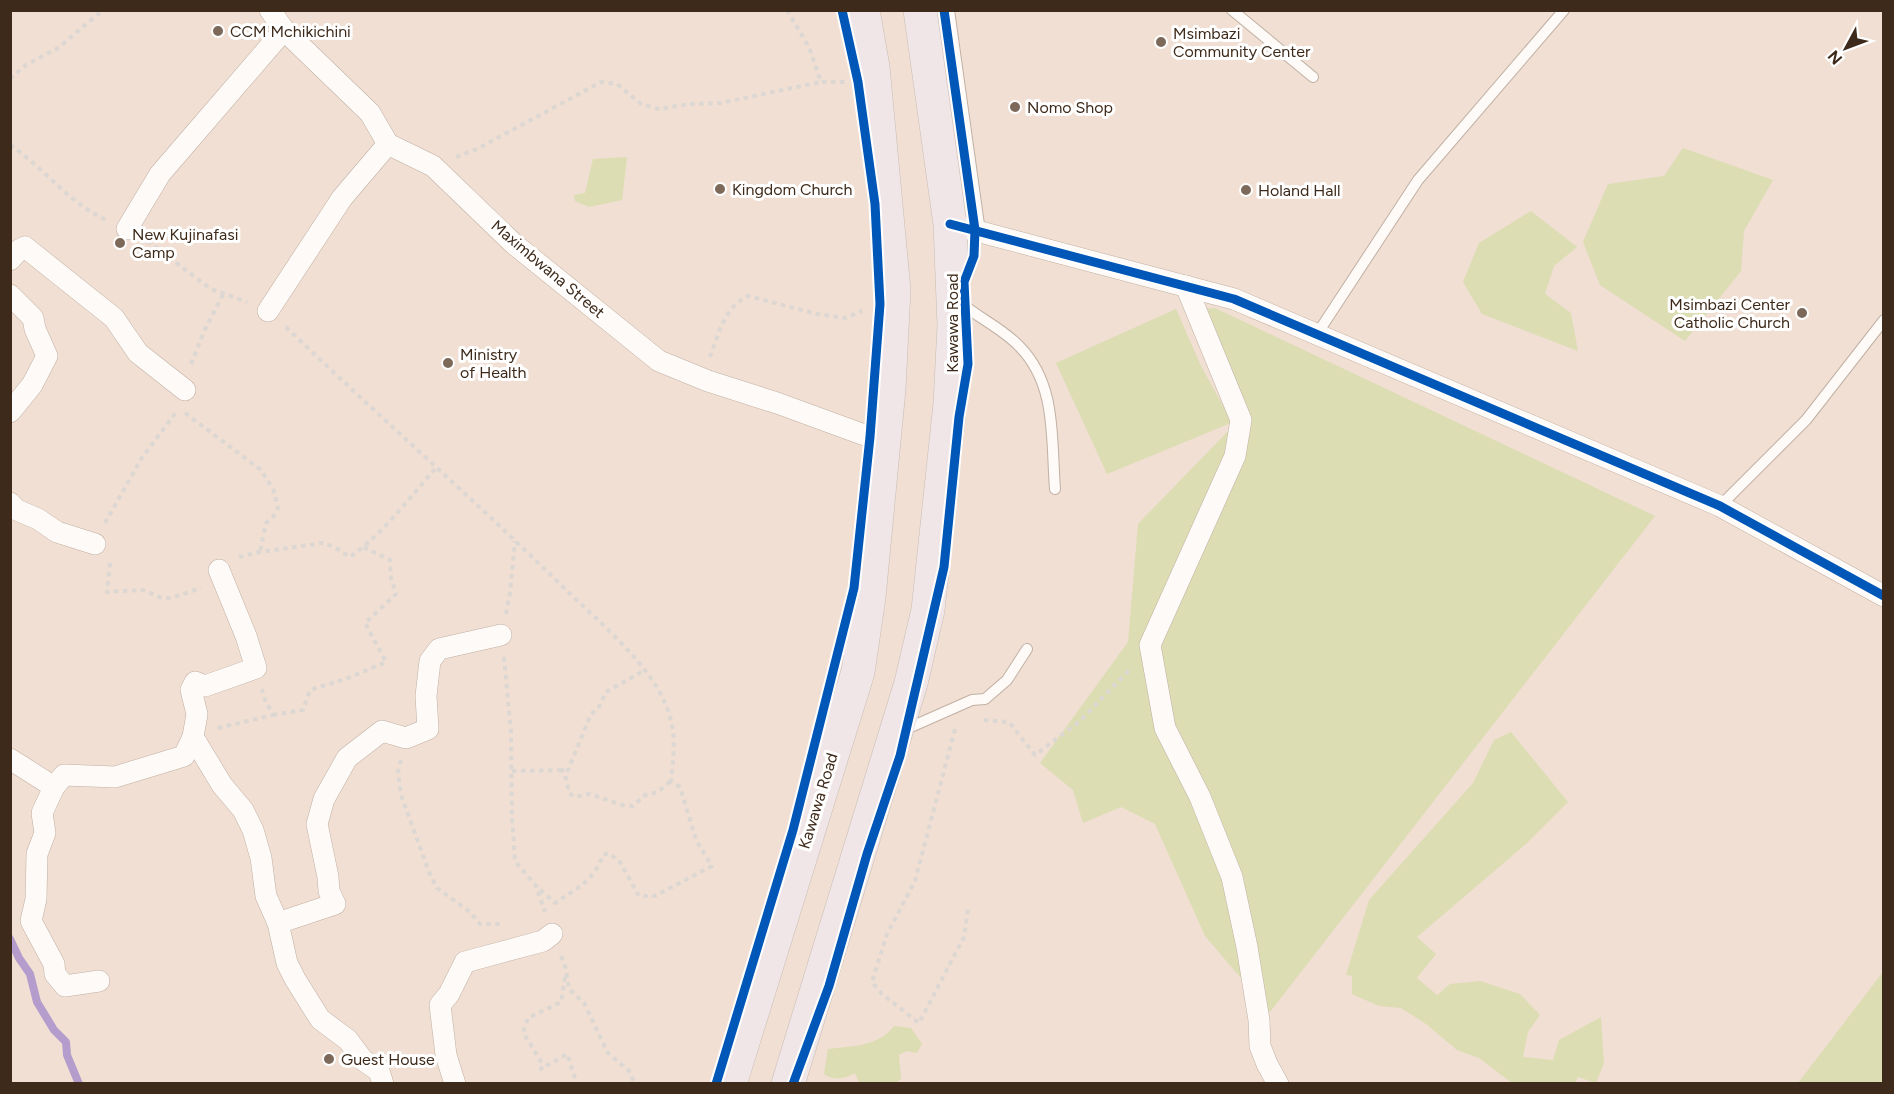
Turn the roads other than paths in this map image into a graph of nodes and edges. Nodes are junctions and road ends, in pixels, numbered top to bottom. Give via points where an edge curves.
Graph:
1 (270, 10) edge
2 (863, 10) edge
3 (920, 10) edge
4 (949, 10) edge
5 (1232, 10) edge
6 (1564, 10) edge
7 (284, 30) junction
8 (1313, 77) dead end
9 (388, 144) junction
10 (965, 228) junction
11 (127, 229) road end
12 (10, 260) edge
13 (1186, 286) junction
14 (10, 295) edge
15 (953, 296) junction
16 (268, 310) road end
17 (1884, 320) edge
18 (1317, 334) junction
19 (182, 399) road end
20 (10, 412) edge
21 (884, 433) junction
22 (1055, 489) dead end
23 (10, 503) edge
24 (1720, 506) junction
25 (95, 544) road end
26 (219, 570) road end
27 (1884, 596) edge
28 (501, 635) road end
29 (1027, 649) dead end
30 (895, 735) junction
31 (193, 736) junction
32 (10, 759) edge
33 (54, 787) junction
34 (278, 923) junction
35 (552, 934) road end
36 (99, 981) dead end
37 (383, 1083) edge
38 (455, 1083) edge
39 (730, 1083) edge
40 (788, 1083) edge
41 (1278, 1083) edge

1 - 7 street
2 - 21 main road, Kawawa Road via 873,67 894,290
3 - 10 main road, Kawawa Road
4 - 10 lane
5 - 8 lane
6 - 18 lane via 1418,180
7 - 9 street via 370,113
7 - 11 street via 160,174
9 - 16 street via 342,198
9 - 21 street, Maximbwana Street via 433,166 514,244 659,361 870,437
10 - 13 street
10 - 15 main road, Kawawa Road
12 - 19 street via 25,247 114,318 138,353
13 - 18 street via 1234,299
13 - 41 street via 1241,420 1235,456 1150,645 1165,728 1200,797 1232,877 1260,1046
14 - 20 street via 33,318 47,356 32,385
15 - 22 lane via 1018,345 1044,381
15 - 30 main road, Kawawa Road via 950,404 928,610
17 - 24 lane via 1806,420
18 - 24 street
21 - 39 main road, Kawawa Road via 858,672
23 - 25 street via 57,532
24 - 27 street
26 - 31 street via 256,668 205,686 195,682 191,690 197,714
28 - 34 street via 439,649 430,661 428,729 406,738 382,731 347,758 324,798 317,824 335,904
29 - 30 lane via 1006,680 986,699 972,700
30 - 40 main road, Kawawa Road
31 - 33 street via 184,756 115,777 64,775
31 - 34 street via 253,830 266,896
32 - 33 street
33 - 36 street via 42,813 45,833 38,854 32,921 54,964 55,974 65,986
34 - 37 street via 287,963 320,1019 379,1071
35 - 38 street via 543,941 465,962 440,1005 446,1055

